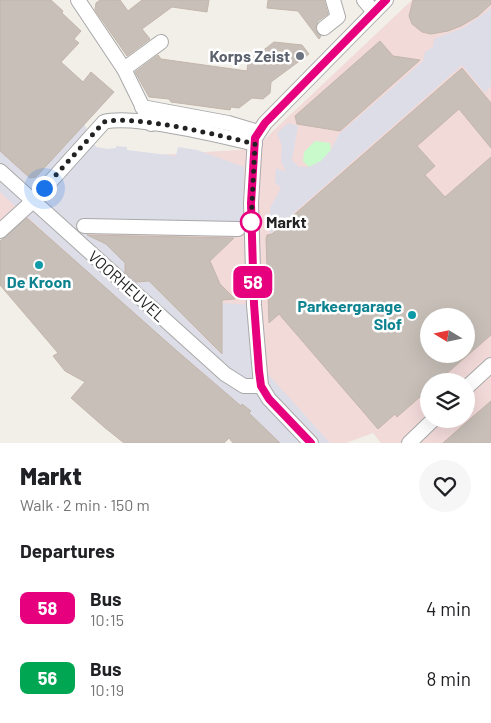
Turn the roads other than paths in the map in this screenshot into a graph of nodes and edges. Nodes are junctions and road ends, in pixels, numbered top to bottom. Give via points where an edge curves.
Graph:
1 (78, 0) edge
2 (333, 0) edge
3 (364, 0) edge
4 (386, 0) edge
5 (374, 12) junction
6 (324, 28) dead end
7 (161, 42) dead end
8 (124, 69) junction
9 (142, 107) junction
10 (151, 124) junction
11 (256, 138) junction
12 (0, 172) edge
13 (32, 201) junction
14 (84, 226) dead end
15 (238, 229) dead end
16 (0, 231) edge
17 (491, 365) edge
18 (475, 380) edge
19 (261, 386) junction
20 (425, 428) edge
21 (311, 443) edge
22 (409, 443) edge

1 - 8 street
2 - 6 street via 338,17
3 - 5 street
4 - 5 street
5 - 11 street
7 - 8 street
8 - 9 street
9 - 10 street
9 - 11 street via 228,123
10 - 11 street
10 - 13 street via 104,122
11 - 19 street via 251,224
12 - 13 street, VOORHEUVEL
13 - 16 street
13 - 19 street, VOORHEUVEL via 225,374 244,386
14 - 15 street
17 - 18 street
19 - 21 street via 269,399
20 - 22 street

